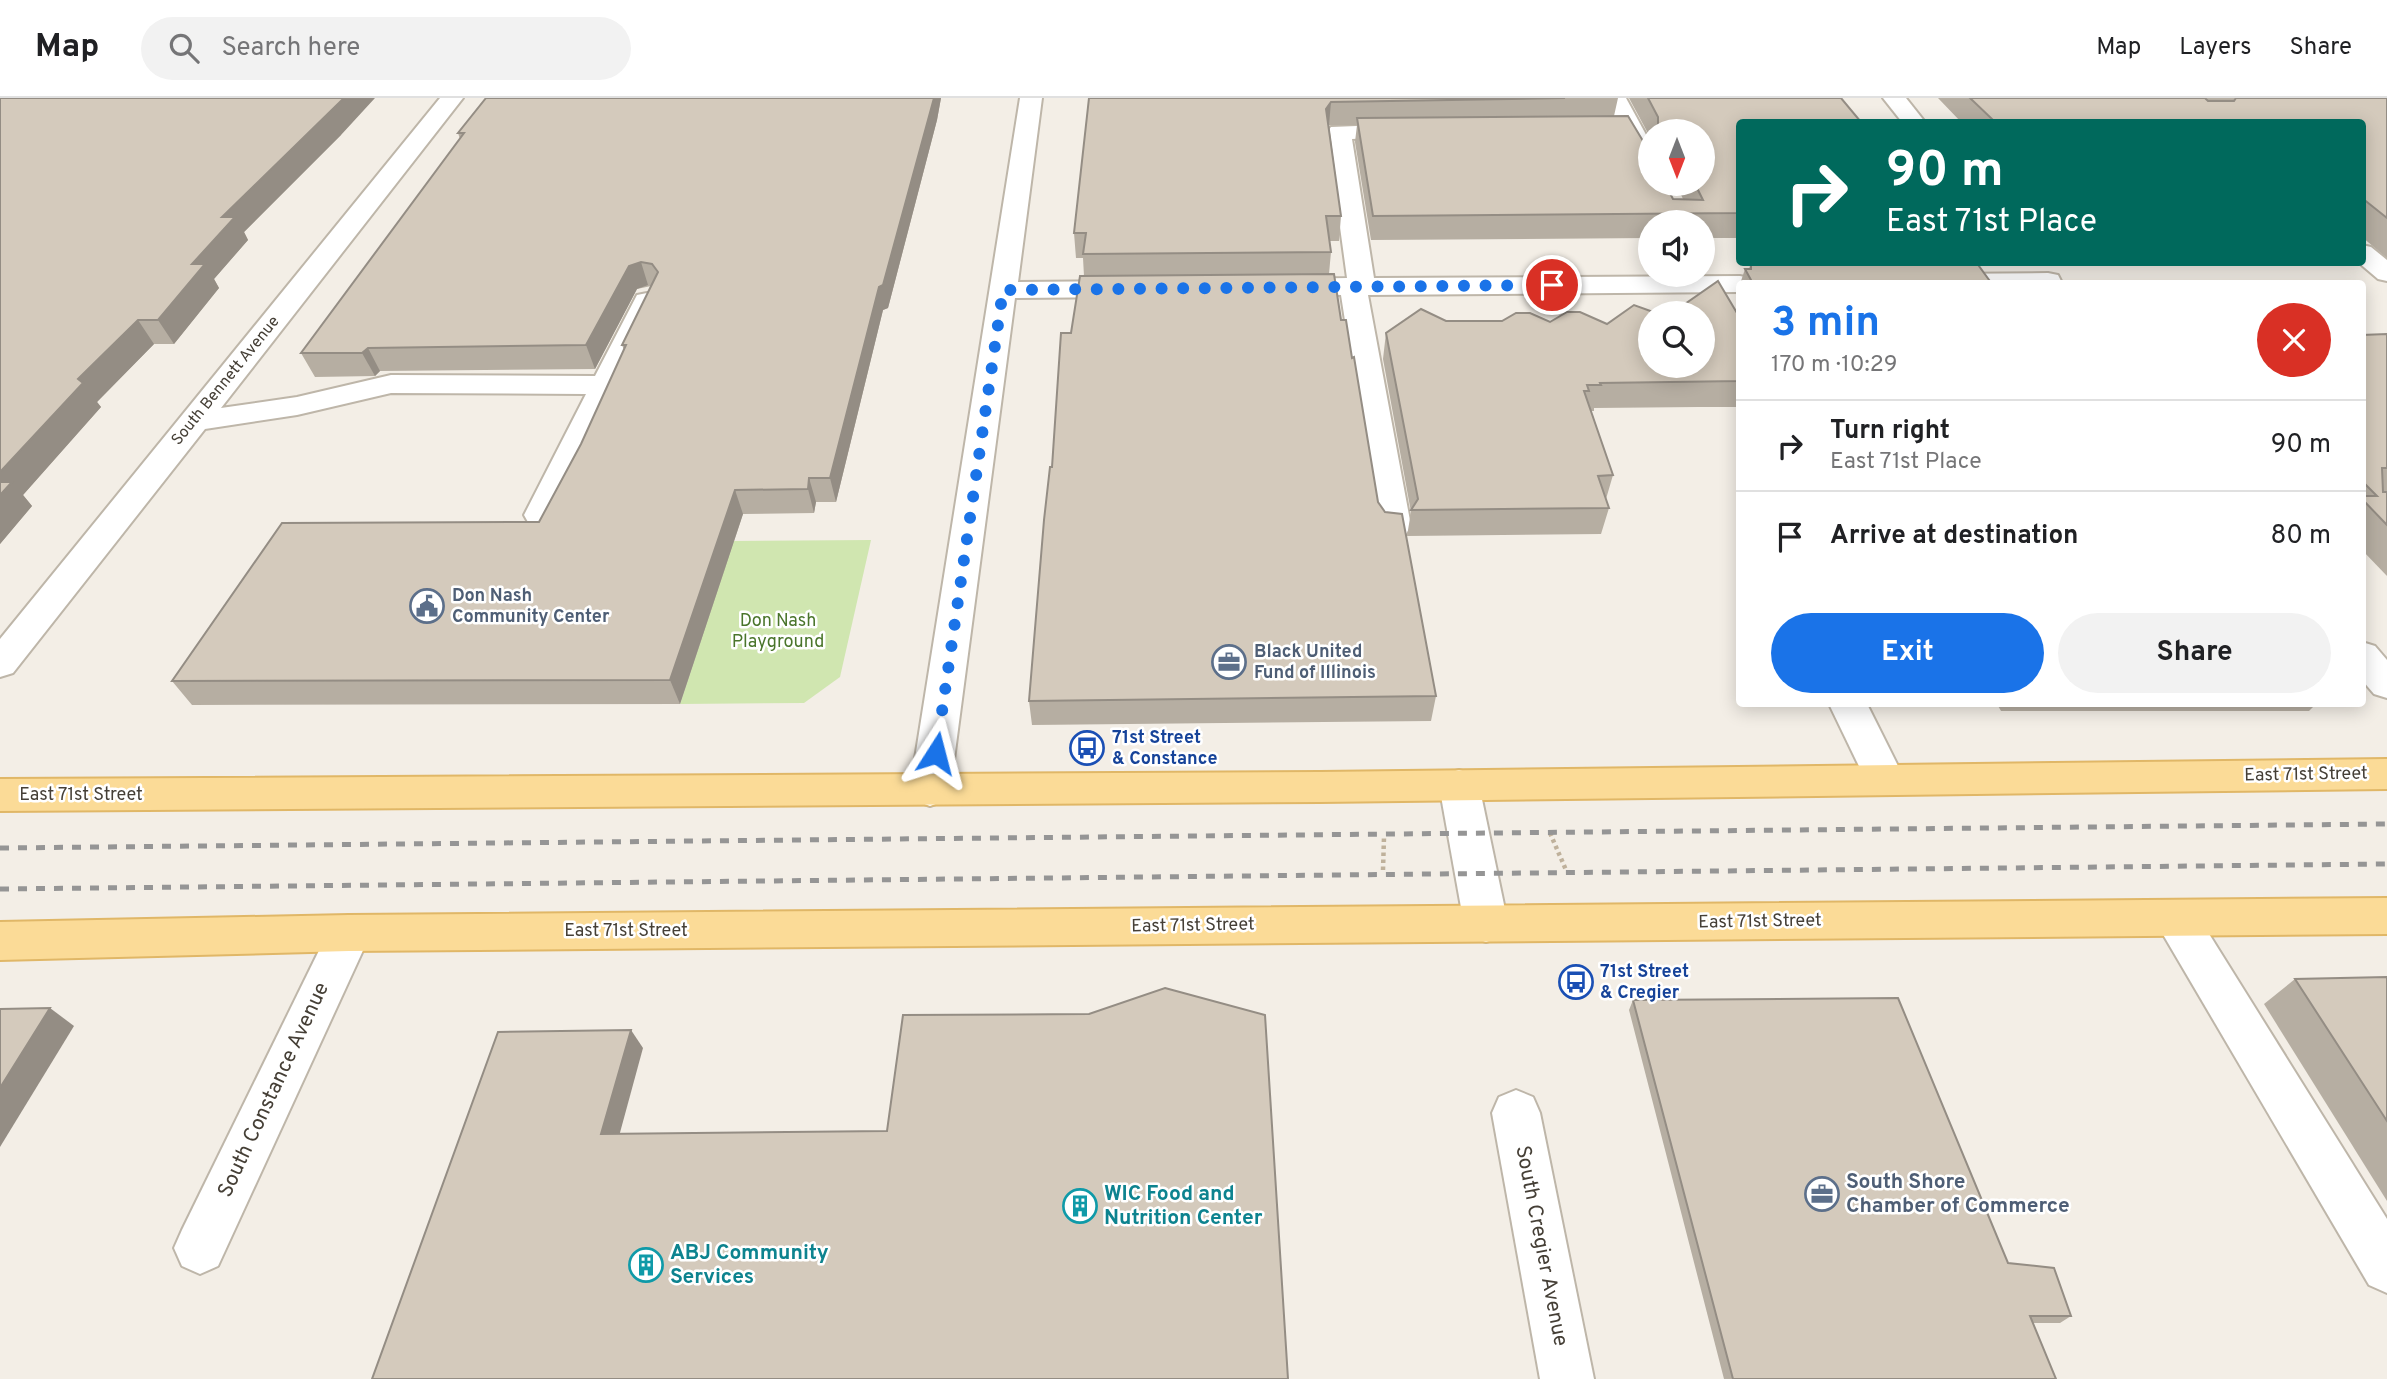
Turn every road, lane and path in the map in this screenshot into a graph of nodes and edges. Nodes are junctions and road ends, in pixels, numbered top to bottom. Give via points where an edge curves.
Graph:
1 (452, 98) edge
2 (1031, 98) edge
3 (1615, 98) edge
4 (1894, 98) edge
5 (1912, 119) edge
6 (1604, 130) edge
7 (1632, 130) junction
8 (1437, 131) edge
9 (1638, 141) edge
10 (2366, 256) edge
11 (2387, 274) edge
12 (2043, 276) edge
13 (1955, 280) edge
14 (1721, 284) edge
15 (1358, 287) junction
16 (1257, 288) edge
17 (1161, 289) edge
18 (1003, 290) junction
19 (649, 296) edge
20 (605, 385) junction
21 (194, 421) junction
22 (540, 515) edge
23 (1394, 526) edge
24 (2366, 660) edge
25 (0, 664) edge
26 (2387, 684) edge
27 (1849, 707) edge
28 (2387, 774) edge
29 (1885, 780) junction
30 (1459, 785) junction
31 (930, 790) junction
32 (0, 796) edge
33 (1384, 831) dead end
34 (1549, 831) dead end
35 (1382, 873) dead end
36 (1571, 881) dead end
37 (2387, 916) edge
38 (2176, 918) junction
39 (1486, 924) junction
40 (349, 933) junction
41 (0, 942) edge
42 (1516, 1113) dead end
43 (200, 1248) dead end
44 (2387, 1267) edge
45 (1567, 1379) edge

1 - 21 street, South Bennett Avenue
2 - 18 street
3 - 7 street
4 - 5 street
6 - 7 street
7 - 9 street
8 - 15 street via 1339,132
10 - 11 street
12 - 13 street
14 - 15 street
15 - 16 street
15 - 23 street
17 - 18 street
18 - 31 street
19 - 20 street
20 - 21 street via 391,384 297,406
20 - 22 street
21 - 25 street, South Bennett Avenue
24 - 26 street
27 - 29 street
28 - 29 main road, East 71st Street
29 - 30 main road, East 71st Street
30 - 31 main road, East 71st Street
30 - 39 street
31 - 32 main road, East 71st Street
33 - 35 path
34 - 36 path
37 - 38 main road, East 71st Street
38 - 39 main road, East 71st Street
38 - 44 street
39 - 40 main road, East 71st Street
40 - 41 main road, East 71st Street
40 - 43 street, South Constance Avenue
42 - 45 street, South Cregier Avenue

